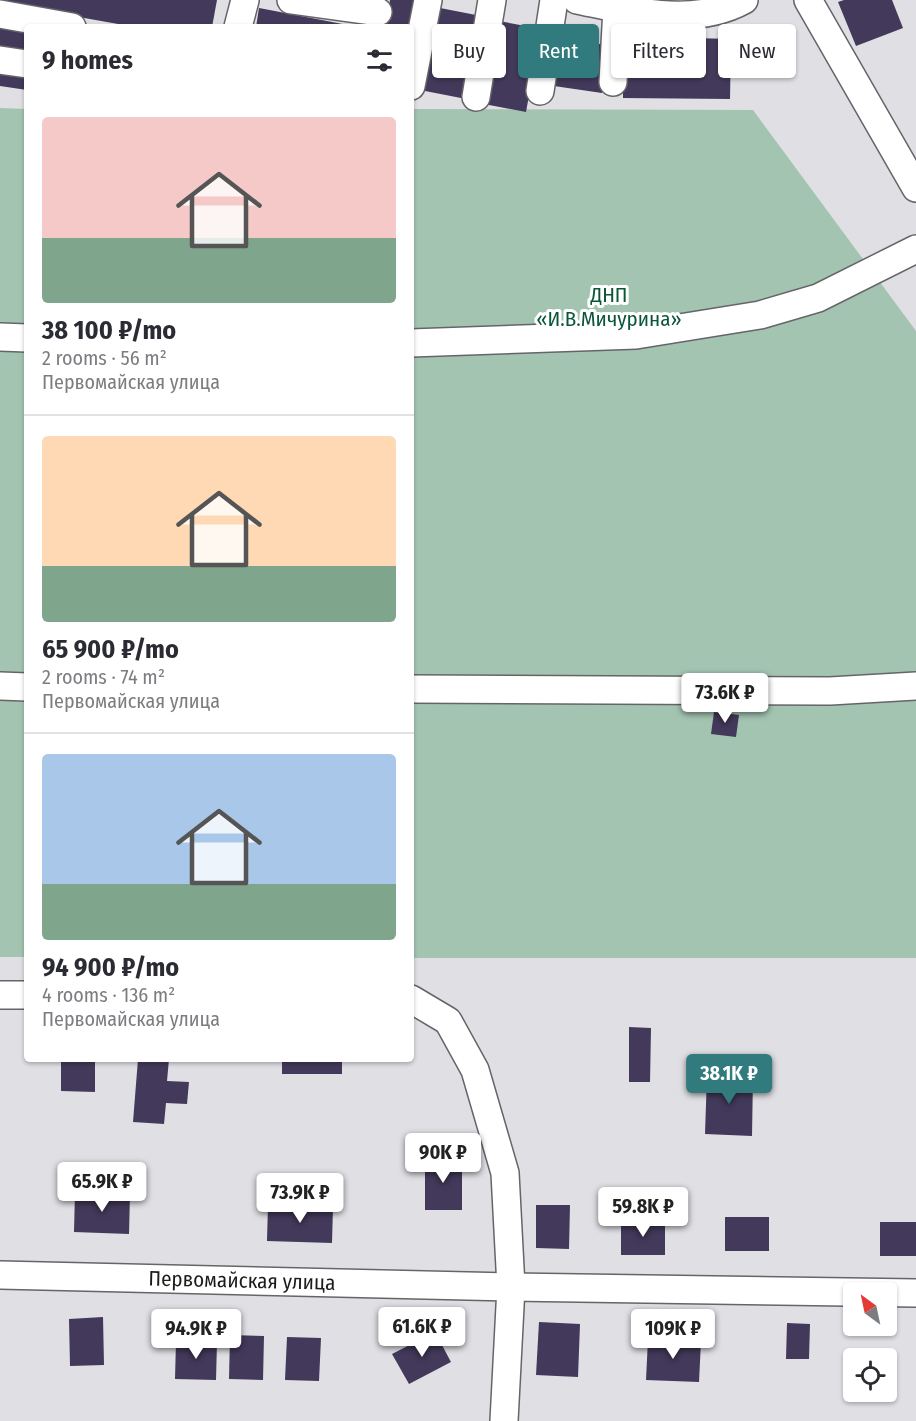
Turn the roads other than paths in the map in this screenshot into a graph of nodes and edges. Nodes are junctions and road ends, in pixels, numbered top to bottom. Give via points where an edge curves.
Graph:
1 (245, 0) edge
2 (291, 0) edge
3 (428, 0) edge
4 (492, 0) edge
5 (554, 0) edge
6 (577, 0) edge
7 (744, 0) edge
8 (808, 0) edge
9 (617, 8) junction
10 (378, 13) edge
11 (0, 14) edge
12 (55, 24) edge
13 (239, 24) edge
14 (0, 60) edge
15 (24, 64) edge
16 (414, 71) edge
17 (613, 82) dead end
18 (540, 91) dead end
19 (476, 97) dead end
20 (916, 188) edge
21 (916, 249) edge
22 (0, 337) edge
23 (24, 338) edge
24 (414, 343) edge
25 (0, 686) edge
26 (916, 686) edge
27 (24, 687) edge
28 (414, 689) edge
29 (0, 995) edge
30 (24, 995) edge
31 (414, 1001) edge
32 (0, 1275) edge
33 (511, 1287) junction
34 (916, 1293) edge
35 (504, 1421) edge

1 - 13 street
2 - 10 street
3 - 16 street
4 - 19 street
5 - 18 street
6 - 9 street
7 - 9 street via 731,7 674,17
8 - 20 street
9 - 17 street
11 - 12 street
14 - 15 street
21 - 24 street via 818,298 760,315 636,335
22 - 23 street
25 - 27 street
26 - 28 street via 830,690
29 - 30 street
31 - 33 street via 448,1021 475,1070 505,1173
32 - 33 street, Первомайская улица
33 - 34 street, Первомайская улица
33 - 35 street

